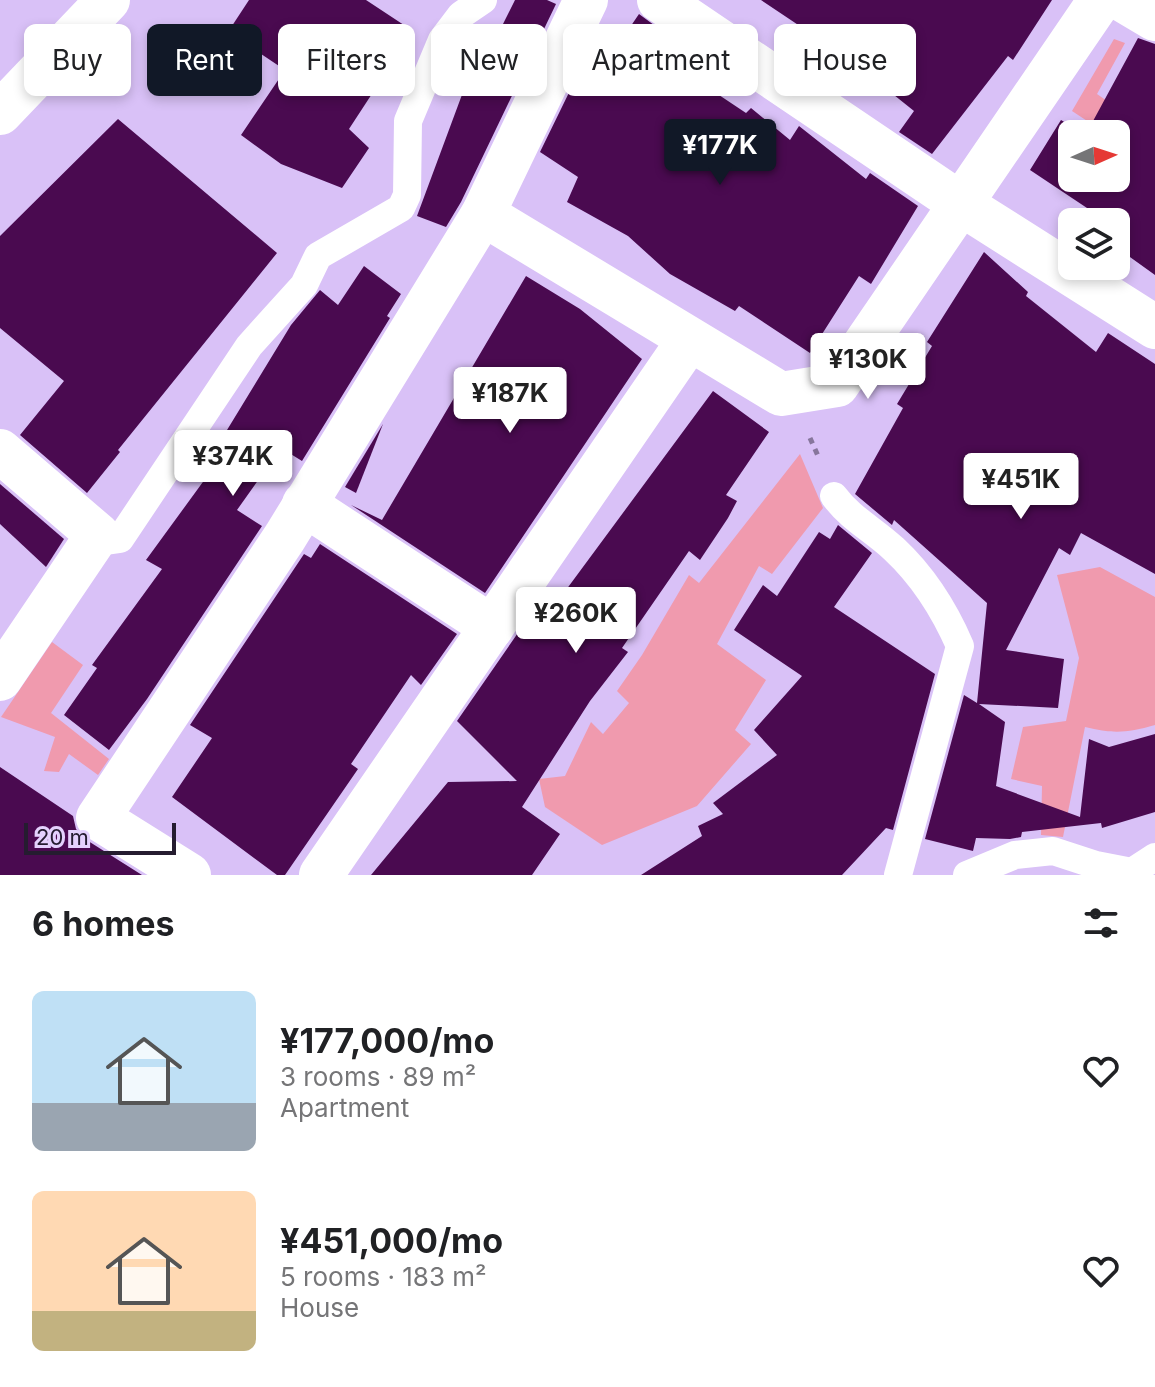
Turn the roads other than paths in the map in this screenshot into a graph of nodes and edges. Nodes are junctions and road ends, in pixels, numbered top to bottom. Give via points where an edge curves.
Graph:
1 (108, 0) edge
2 (483, 0) edge
3 (586, 0) edge
4 (659, 0) edge
5 (1100, 0) edge
6 (1123, 0) edge
7 (1155, 19) edge
8 (0, 113) edge
9 (961, 204) junction
10 (483, 214) junction
11 (1155, 327) edge
12 (689, 340) junction
13 (0, 451) edge
14 (834, 496) dead end
15 (304, 504) junction
16 (95, 539) junction
17 (492, 627) junction
18 (0, 679) edge
19 (1155, 857) edge
20 (189, 875) edge
21 (321, 875) edge
22 (898, 875) edge
23 (967, 875) edge

1 - 8 street
2 - 16 lane via 461,15 442,40 408,121 407,195 401,208 318,256 304,285 249,346 120,539
3 - 10 street
4 - 9 street
5 - 9 street
6 - 7 street
9 - 11 street
9 - 12 street via 837,385 798,404
10 - 12 street
10 - 15 street
12 - 17 street
13 - 16 street
14 - 22 lane via 919,574 960,646
15 - 17 street
15 - 20 street via 98,818
16 - 18 street
17 - 21 street
19 - 23 lane via 1132,872 1053,851 1015,855

